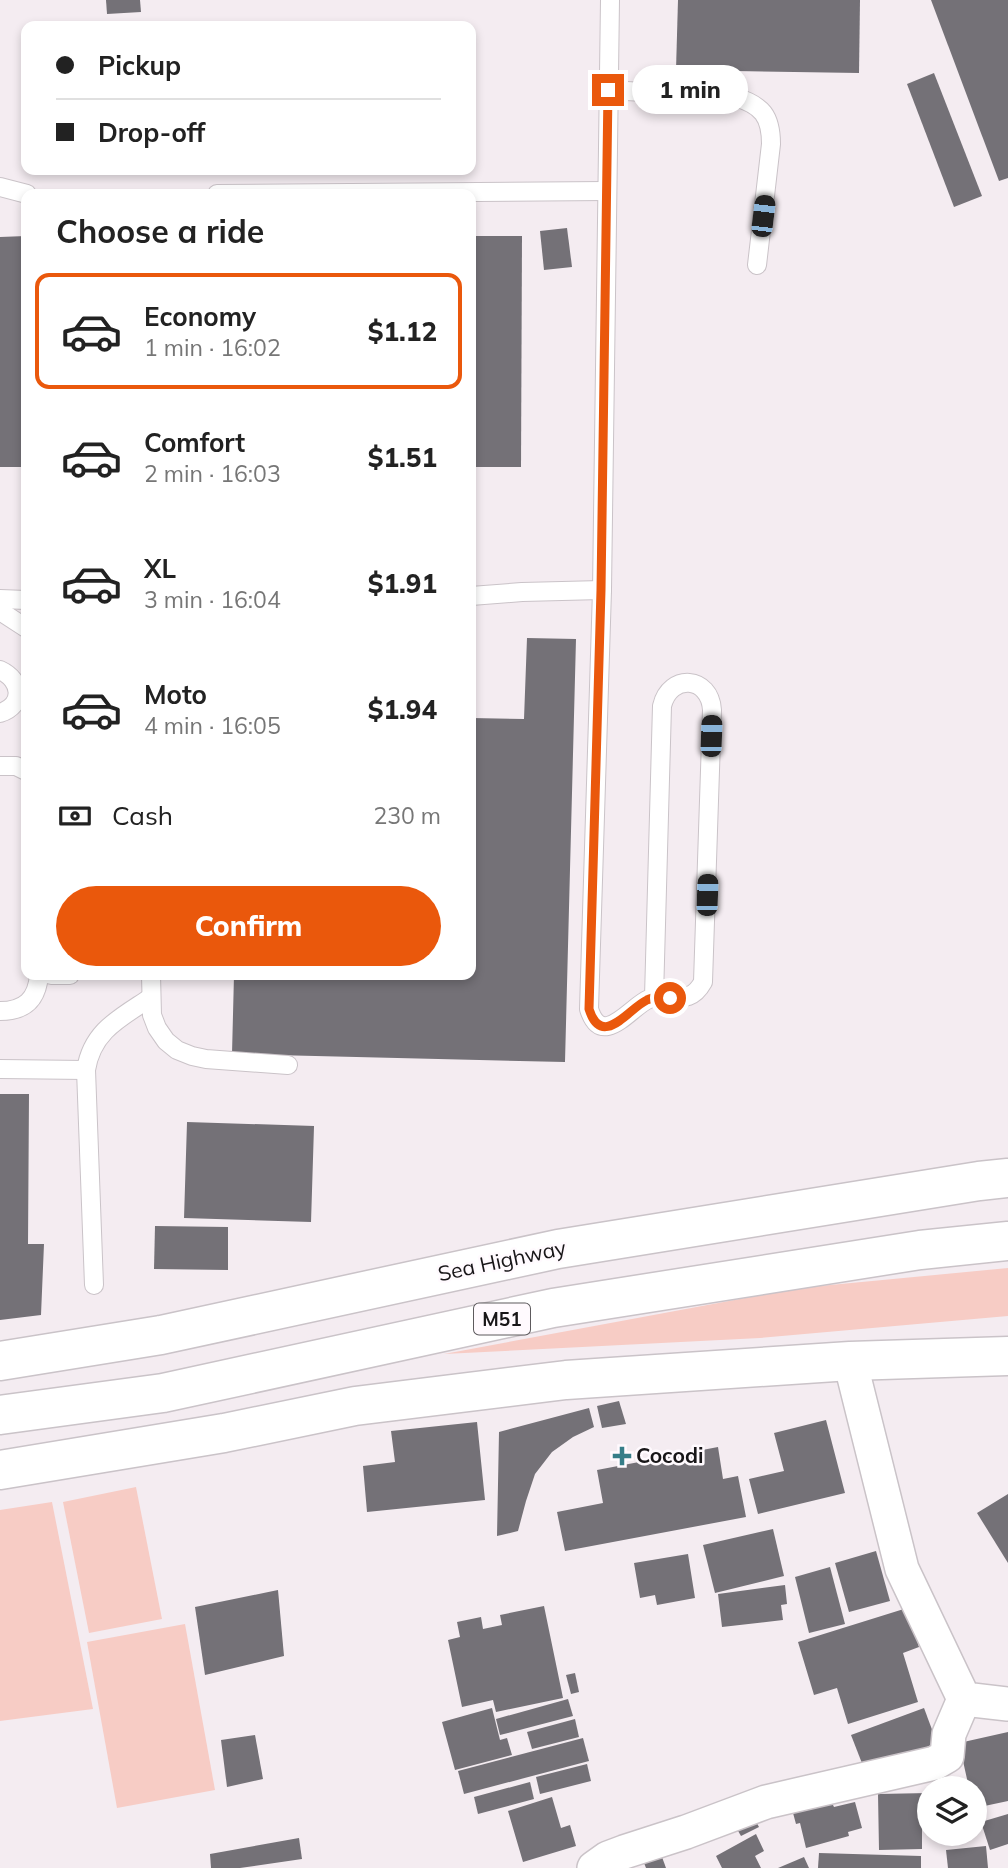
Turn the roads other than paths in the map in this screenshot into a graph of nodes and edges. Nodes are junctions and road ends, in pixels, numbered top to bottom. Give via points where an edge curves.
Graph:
1 (610, 0) edge
2 (608, 90) junction
3 (0, 187) edge
4 (607, 191) junction
5 (21, 192) edge
6 (476, 192) edge
7 (757, 265) dead end
8 (601, 590) junction
9 (476, 596) edge
10 (0, 599) edge
11 (21, 600) edge
12 (0, 611) edge
13 (21, 625) edge
14 (0, 670) edge
15 (0, 713) edge
16 (0, 766) edge
17 (21, 768) edge
18 (39, 980) edge
19 (151, 980) edge
20 (654, 997) junction
21 (150, 998) junction
22 (0, 1011) edge
23 (289, 1065) dead end
24 (0, 1069) edge
25 (86, 1070) junction
26 (998, 1177) edge
27 (1008, 1241) edge
28 (94, 1285) dead end
29 (1008, 1356) edge
30 (0, 1361) edge
31 (850, 1361) junction
32 (0, 1415) edge
33 (0, 1470) edge
34 (964, 1699) junction
35 (1008, 1704) edge
36 (594, 1868) edge

1 - 2 lane
2 - 4 lane
2 - 7 lane via 735,97 764,112 771,127 771,144
3 - 5 lane
4 - 6 lane
4 - 8 lane
8 - 9 lane
8 - 20 lane via 589,1009 604,1026 621,1021
10 - 11 lane
12 - 13 lane
14 - 15 lane via 18,690 14,705
16 - 17 lane
18 - 22 lane via 33,997 24,1005
19 - 21 lane
20 - 20 lane via 693,995 705,974 712,701 694,683 670,690 662,706
21 - 23 lane via 157,1028 177,1050 206,1059
21 - 25 lane via 98,1037
24 - 25 lane
25 - 28 lane
26 - 30 main road, Sea Highway via 558,1249 160,1335
27 - 32 main road, M51 via 920,1250 553,1308 163,1393
29 - 31 main road
31 - 33 main road via 566,1380 355,1406
31 - 34 street via 902,1569
34 - 35 street
34 - 36 street via 948,1734 947,1756 935,1763 766,1802 608,1858

